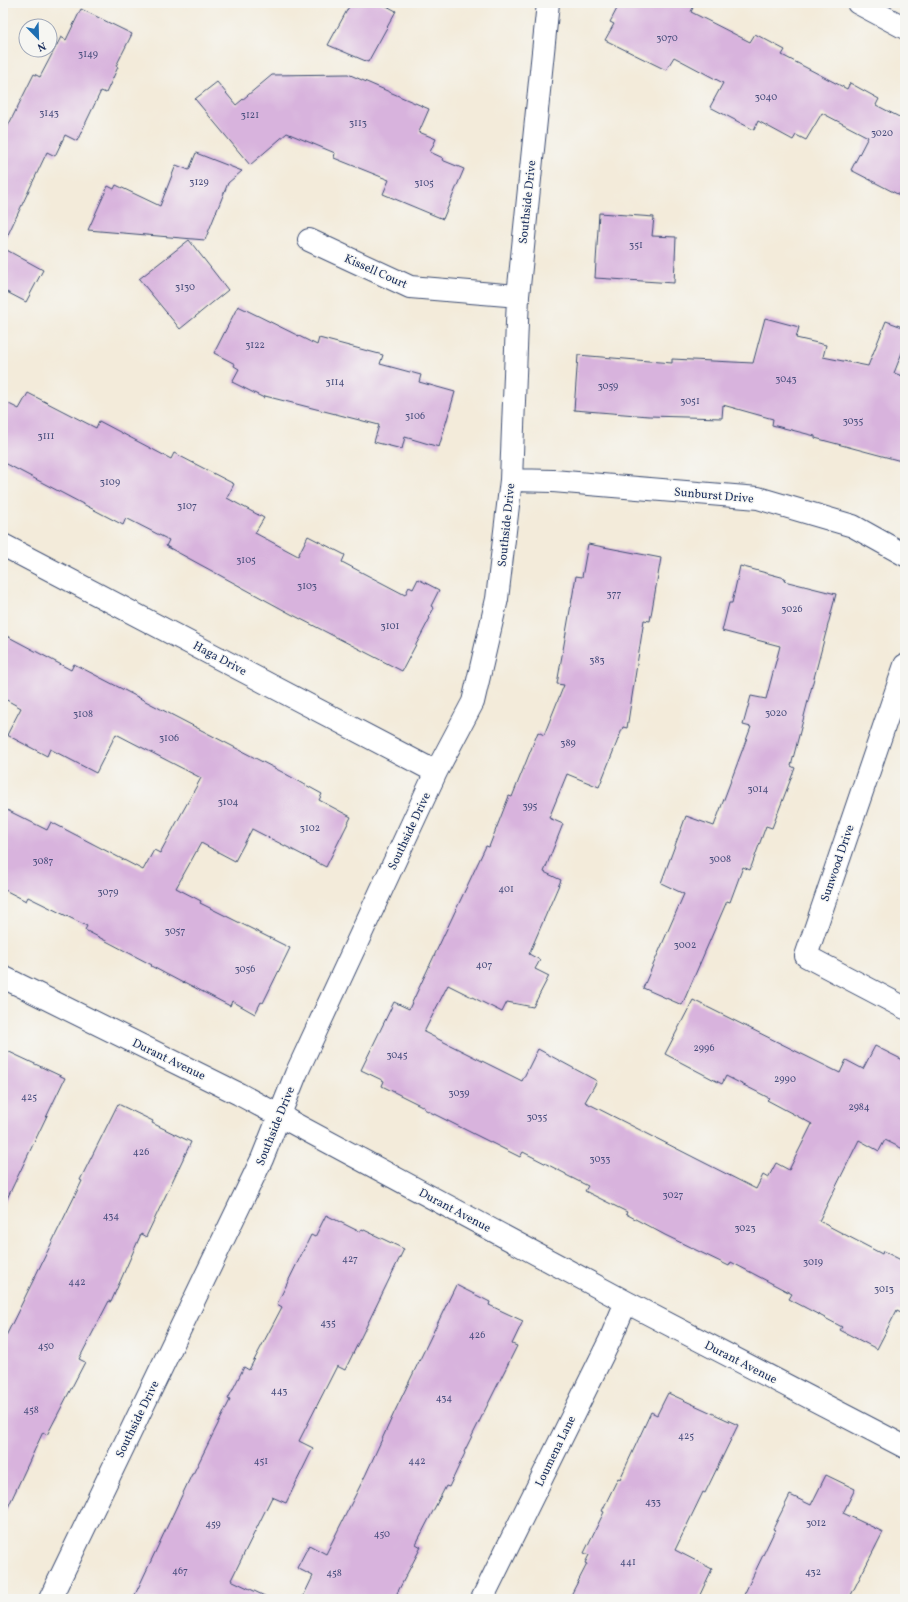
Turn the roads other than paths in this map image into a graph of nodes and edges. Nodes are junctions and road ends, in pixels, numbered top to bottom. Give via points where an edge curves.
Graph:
1 (548, 3) edge
2 (858, 3) edge
3 (905, 28) edge
4 (309, 240) dead end
5 (518, 296) junction
6 (511, 480) junction
7 (3, 545) edge
8 (905, 555) edge
9 (905, 664) edge
10 (436, 772) junction
11 (3, 977) edge
12 (905, 1008) edge
13 (279, 1115) junction
14 (626, 1302) junction
15 (905, 1447) edge
16 (50, 1599) edge
17 (482, 1599) edge

1 - 5 street, Southside Drive
2 - 3 street
4 - 5 street, Kissell Court via 410,287
5 - 6 street, Southside Drive
6 - 8 street, Sunburst Drive via 553,481 758,498 853,526
6 - 10 street, Southside Drive via 497,599 473,702
7 - 10 street, Haga Drive
9 - 12 street, Sunwood Drive via 806,956
10 - 13 street, Southside Drive
11 - 13 street, Durant Avenue
13 - 14 street, Durant Avenue
13 - 16 street, Southside Drive via 262,1159
14 - 15 street, Durant Avenue
14 - 17 street, Loumena Lane via 610,1340

